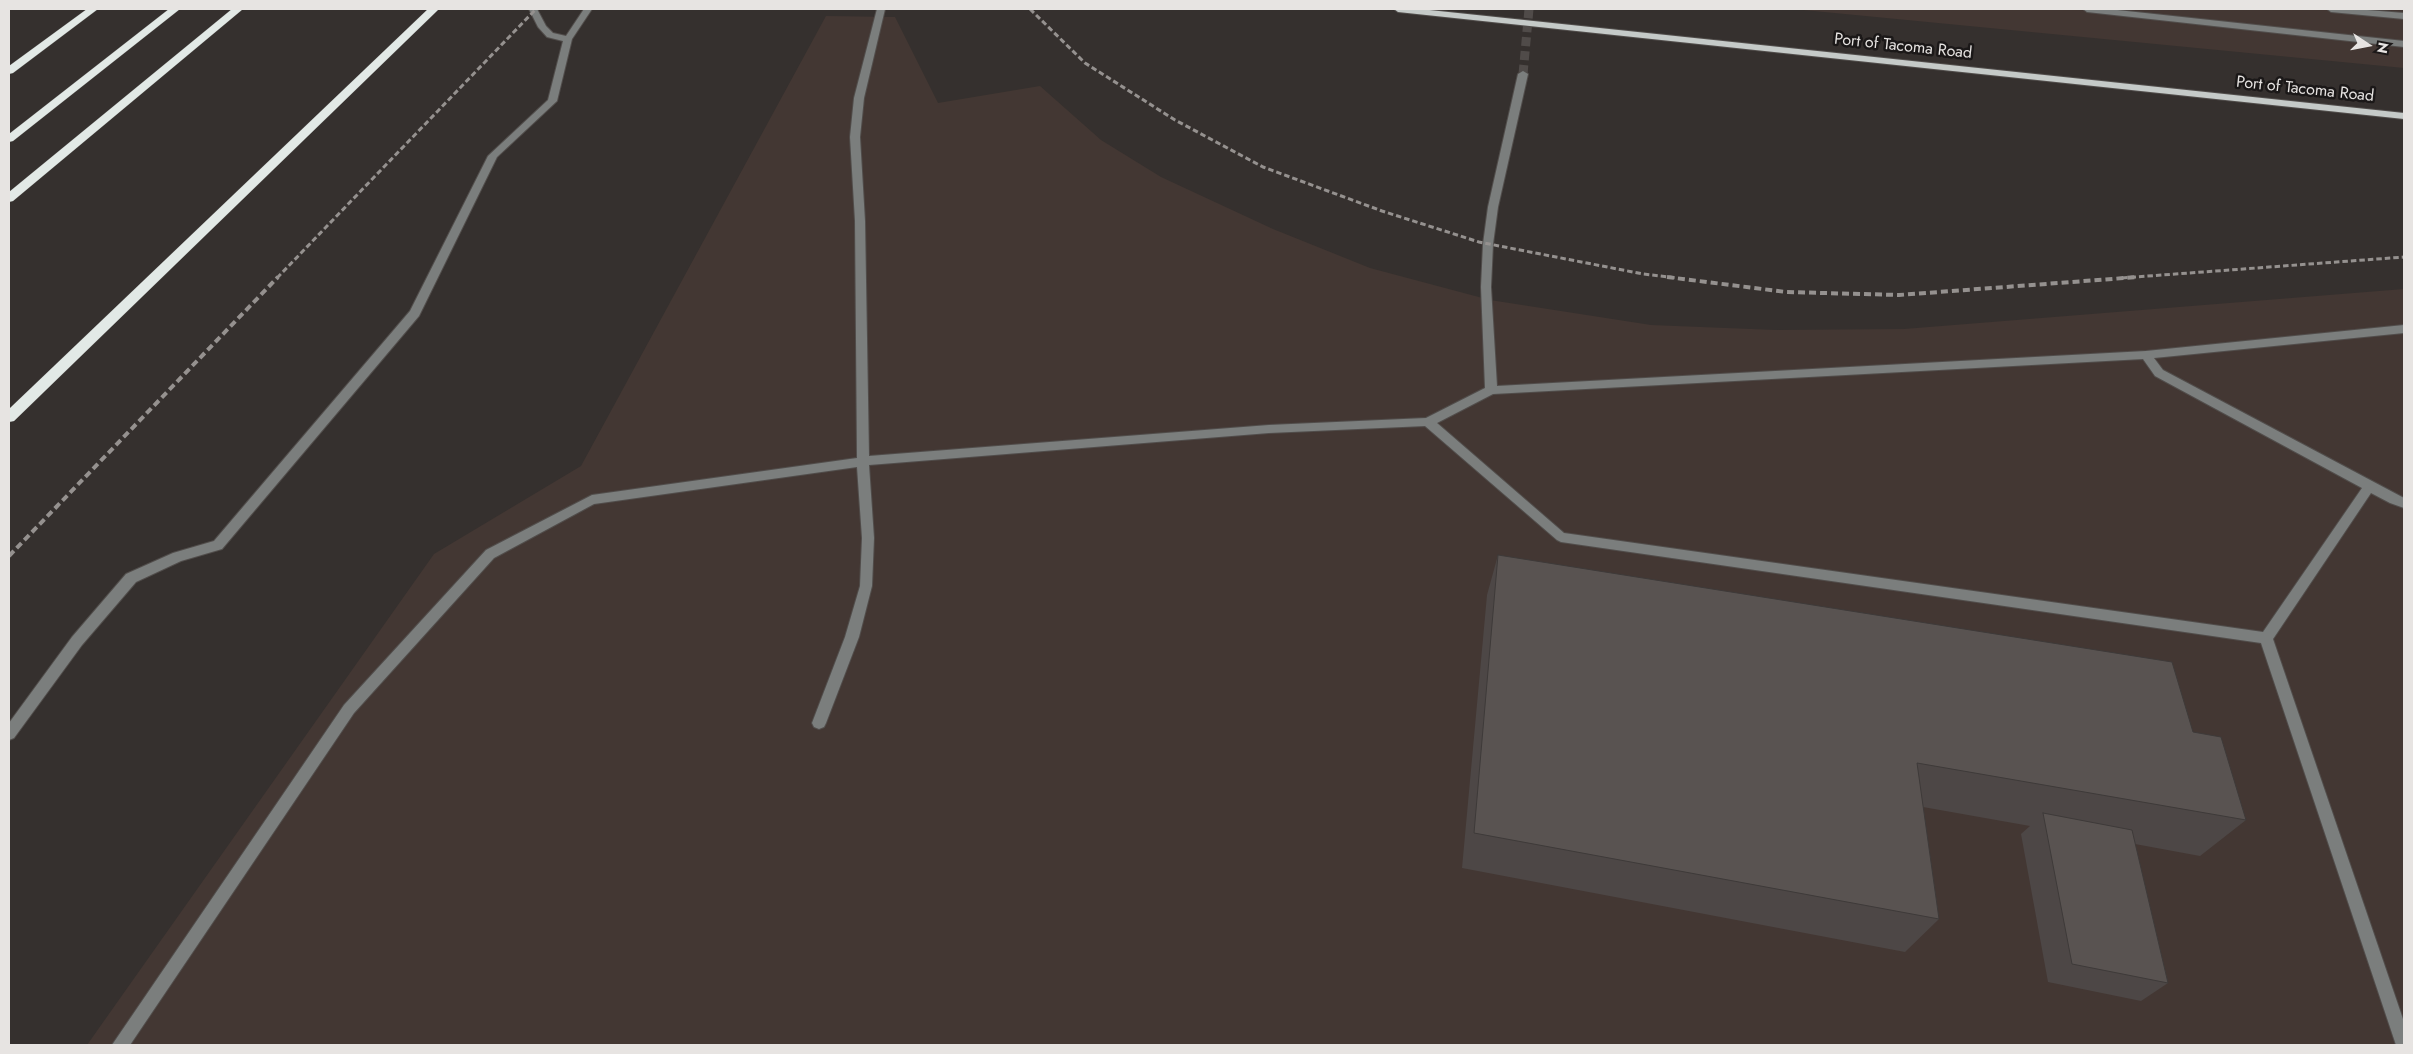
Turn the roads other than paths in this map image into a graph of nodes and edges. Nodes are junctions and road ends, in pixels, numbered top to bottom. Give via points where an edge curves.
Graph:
1 (93, 9) edge
2 (175, 9) edge
3 (238, 9) edge
4 (533, 9) edge
5 (588, 9) edge
6 (881, 9) edge
7 (1398, 9) edge
8 (2087, 9) edge
9 (2332, 9) edge
10 (432, 11) edge
11 (2392, 12) edge
12 (2404, 16) edge
13 (568, 39) junction
14 (2404, 44) edge
15 (9, 71) edge
16 (1523, 74) tunnel mouth
17 (2404, 116) edge
18 (9, 140) edge
19 (9, 198) edge
20 (2404, 329) edge
21 (2146, 355) junction
22 (1491, 390) junction
23 (9, 417) edge
24 (1428, 422) junction
25 (864, 462) junction
26 (2369, 487) junction
27 (2404, 503) edge
28 (2266, 638) junction
29 (819, 723) dead end
30 (9, 734) edge
31 (120, 1045) edge
32 (2404, 1045) edge

1 - 15 highway
2 - 18 highway
3 - 19 highway
4 - 13 lane via 550,35
5 - 13 lane
6 - 25 lane via 859,98 854,137 860,221
7 - 17 main road, Port of Tacoma Road
8 - 14 lane
9 - 11 lane
10 - 23 highway
11 - 12 lane
13 - 30 lane via 552,101 494,156 415,313 218,544 177,557 131,578 76,641
16 - 22 lane via 1493,207 1488,244 1486,287
20 - 21 lane
21 - 22 lane
21 - 26 lane via 2159,373
22 - 24 lane
24 - 25 lane via 1269,429
24 - 28 lane via 1561,536
25 - 29 lane via 868,538 866,586 852,637
25 - 31 lane via 592,500 490,554 349,709
26 - 27 lane
26 - 28 lane
28 - 32 lane

